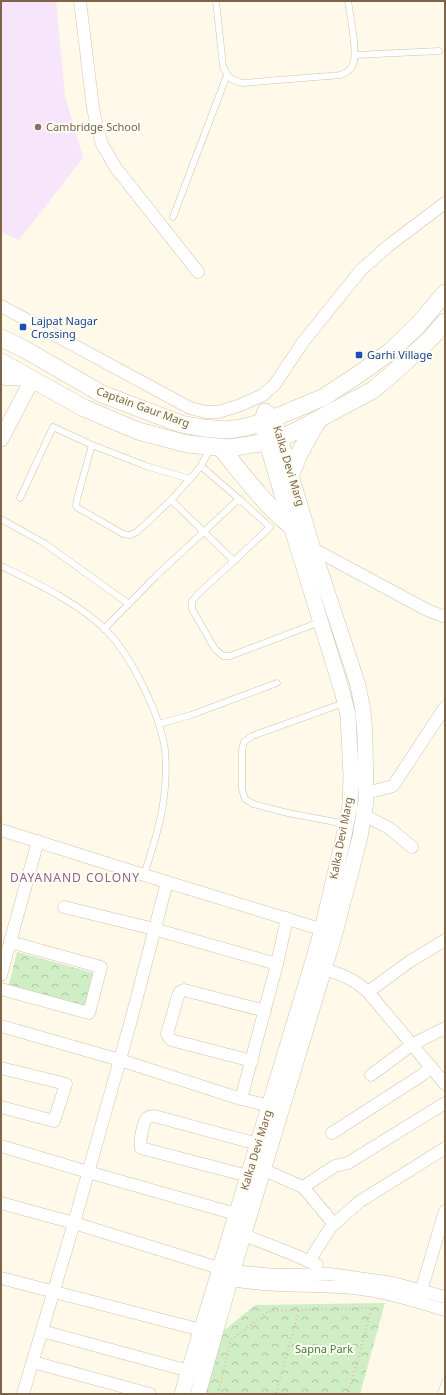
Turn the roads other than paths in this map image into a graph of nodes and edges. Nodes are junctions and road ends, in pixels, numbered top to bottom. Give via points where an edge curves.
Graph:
1 (80, 1) edge
2 (216, 1) edge
3 (348, 1) edge
4 (439, 52) dead end
5 (355, 56) junction
6 (227, 75) junction
7 (445, 203) edge
8 (173, 217) dead end
9 (198, 272) dead end
10 (445, 293) edge
11 (1, 306) edge
12 (442, 329) edge
13 (1, 338) edge
14 (1, 362) edge
15 (1, 377) edge
16 (32, 380) junction
17 (263, 395) junction
18 (267, 417) junction
19 (318, 420) junction
20 (1, 439) edge
21 (273, 440) junction
22 (92, 445) junction
23 (216, 447) junction
24 (201, 466) junction
25 (291, 474) junction
26 (190, 479) junction
27 (20, 498) dead end
28 (238, 498) junction
29 (171, 500) junction
30 (1, 519) edge
31 (284, 528) junction
32 (204, 531) junction
33 (313, 549) junction
34 (234, 561) junction
35 (1, 566) edge
36 (129, 604) junction
37 (445, 617) edge
38 (321, 622) junction
39 (104, 629) junction
40 (277, 683) dead end
41 (345, 702) junction
42 (443, 713) edge
43 (159, 724) junction
44 (366, 793) junction
45 (364, 814) junction
46 (346, 824) junction
47 (1, 830) edge
48 (38, 841) junction
49 (412, 847) dead end
50 (144, 875) junction
51 (167, 882) junction
52 (64, 907) dead end
53 (287, 918) junction
54 (154, 929) junction
55 (329, 931) junction
56 (445, 940) edge
57 (10, 942) junction
58 (3, 957) edge
59 (277, 964) junction
60 (324, 970) junction
61 (1, 976) edge
62 (1, 989) edge
63 (368, 992) junction
64 (265, 1011) junction
65 (1, 1026) edge
66 (445, 1028) edge
67 (412, 1044) junction
68 (120, 1060) junction
69 (252, 1061) junction
70 (1, 1068) edge
71 (437, 1070) edge
72 (371, 1075) dead end
73 (445, 1084) edge
74 (241, 1099) junction
75 (445, 1104) edge
76 (270, 1106) junction
77 (1, 1107) edge
78 (332, 1133) dead end
79 (258, 1144) junction
80 (1, 1146) edge
81 (445, 1148) edge
82 (264, 1170) junction
83 (88, 1172) junction
84 (248, 1176) junction
85 (303, 1187) junction
86 (1, 1203) edge
87 (445, 1211) edge
88 (236, 1214) junction
89 (74, 1223) junction
90 (334, 1224) junction
91 (244, 1235) junction
92 (441, 1239) edge
93 (310, 1261) junction
94 (225, 1274) junction
95 (330, 1274) junction
96 (1, 1278) edge
97 (54, 1292) junction
98 (420, 1296) junction
99 (445, 1296) edge
100 (445, 1310) edge
101 (201, 1330) junction
102 (42, 1331) junction
103 (33, 1362) junction
104 (189, 1372) junction
105 (445, 1382) edge
106 (24, 1394) edge
107 (150, 1394) edge
108 (182, 1394) edge
109 (198, 1394) edge
110 (441, 1394) edge

1 - 9 street via 93,108 102,144 116,168
2 - 6 lane via 223,66
3 - 5 lane
4 - 5 lane
5 - 6 lane via 353,65 341,74 243,83
6 - 8 lane
7 - 17 street via 361,270 303,342 275,384
10 - 18 main road, Captain Gaur Marg via 408,335 362,372 324,397
11 - 17 street via 190,408 218,412
12 - 19 main road, Captain Gaur Marg via 373,390
13 - 18 main road, Captain Gaur Marg via 102,394 181,424 227,430 246,427
14 - 16 main road, Captain Gaur Marg
15 - 16 street
16 - 20 street
16 - 23 main road, Captain Gaur Marg via 84,408 138,431 187,444
17 - 18 street
18 - 21 street, Kalka Devi Marg
19 - 21 main road, Captain Gaur Marg
19 - 25 main road
21 - 23 main road, Captain Gaur Marg via 229,448
21 - 25 street, Kalka Devi Marg
21 - 31 street, Kalka Devi Marg
22 - 26 lane via 146,466
22 - 27 lane via 53,427
22 - 29 lane via 77,499 78,508 123,534 130,535 137,532
23 - 24 lane
23 - 31 main road via 252,486
24 - 26 lane
24 - 28 lane
25 - 33 street, Kalka Devi Marg
26 - 29 lane
28 - 31 lane
28 - 32 lane
29 - 32 lane
30 - 36 lane via 44,543
31 - 33 street
31 - 34 lane
31 - 38 street, Kalka Devi Marg
32 - 34 lane
32 - 36 lane
33 - 37 street via 427,610
33 - 44 street, Kalka Devi Marg via 358,685 363,711
34 - 38 lane via 192,601 192,609 215,649 223,656 230,656
35 - 39 lane via 50,591
36 - 39 lane
38 - 41 street, Kalka Devi Marg
39 - 43 lane via 121,649 148,697
40 - 43 lane via 191,715
41 - 46 street, Kalka Devi Marg via 351,776 350,805
41 - 46 lane via 252,736 244,742 242,789 245,799 253,804
42 - 44 street via 393,786
43 - 50 lane via 165,750 165,788 155,838
44 - 45 street, Kalka Devi Marg
45 - 49 street via 389,828
45 - 55 street, Kalka Devi Marg via 360,837
46 - 55 street, Kalka Devi Marg
47 - 48 street
48 - 50 street
48 - 57 street
50 - 51 street
51 - 53 street
51 - 54 street
52 - 54 street
53 - 55 street
53 - 59 street
54 - 59 street
54 - 68 street
55 - 60 street, Kalka Devi Marg
55 - 76 street, Kalka Devi Marg
56 - 63 street
57 - 58 street
57 - 62 street via 101,967 88,1013
58 - 61 street
59 - 64 street
60 - 63 street via 348,977
60 - 82 street, Kalka Devi Marg
63 - 67 street
64 - 69 street
64 - 69 street via 184,990 178,996 167,1034 171,1040
65 - 68 street
66 - 67 street
67 - 71 street
67 - 72 street
68 - 74 street
68 - 83 street
69 - 74 street
70 - 77 street via 66,1084 54,1121
71 - 73 street
71 - 78 street via 422,1075
74 - 76 street
75 - 85 street
76 - 79 street, Kalka Devi Marg
79 - 84 street, Kalka Devi Marg
79 - 84 street via 154,1116 145,1121 141,1148
80 - 83 street
81 - 90 street via 359,1202
82 - 85 street
82 - 91 street, Kalka Devi Marg
83 - 88 street
83 - 89 street
84 - 88 street, Kalka Devi Marg
85 - 90 street
86 - 89 street
87 - 92 street
88 - 94 street, Kalka Devi Marg
89 - 94 street
89 - 97 street
90 - 93 street
91 - 93 street
91 - 94 street, Kalka Devi Marg
92 - 98 street
93 - 95 street
94 - 95 street
94 - 98 street via 295,1286 352,1288
94 - 101 street, Kalka Devi Marg
94 - 109 street, Kalka Devi Marg
95 - 98 street via 393,1283
96 - 97 street
97 - 101 street
97 - 102 street
98 - 99 street
98 - 100 street
101 - 104 street, Kalka Devi Marg
102 - 103 street
102 - 104 street
103 - 106 street
103 - 107 street
104 - 108 street, Kalka Devi Marg
105 - 110 lane

